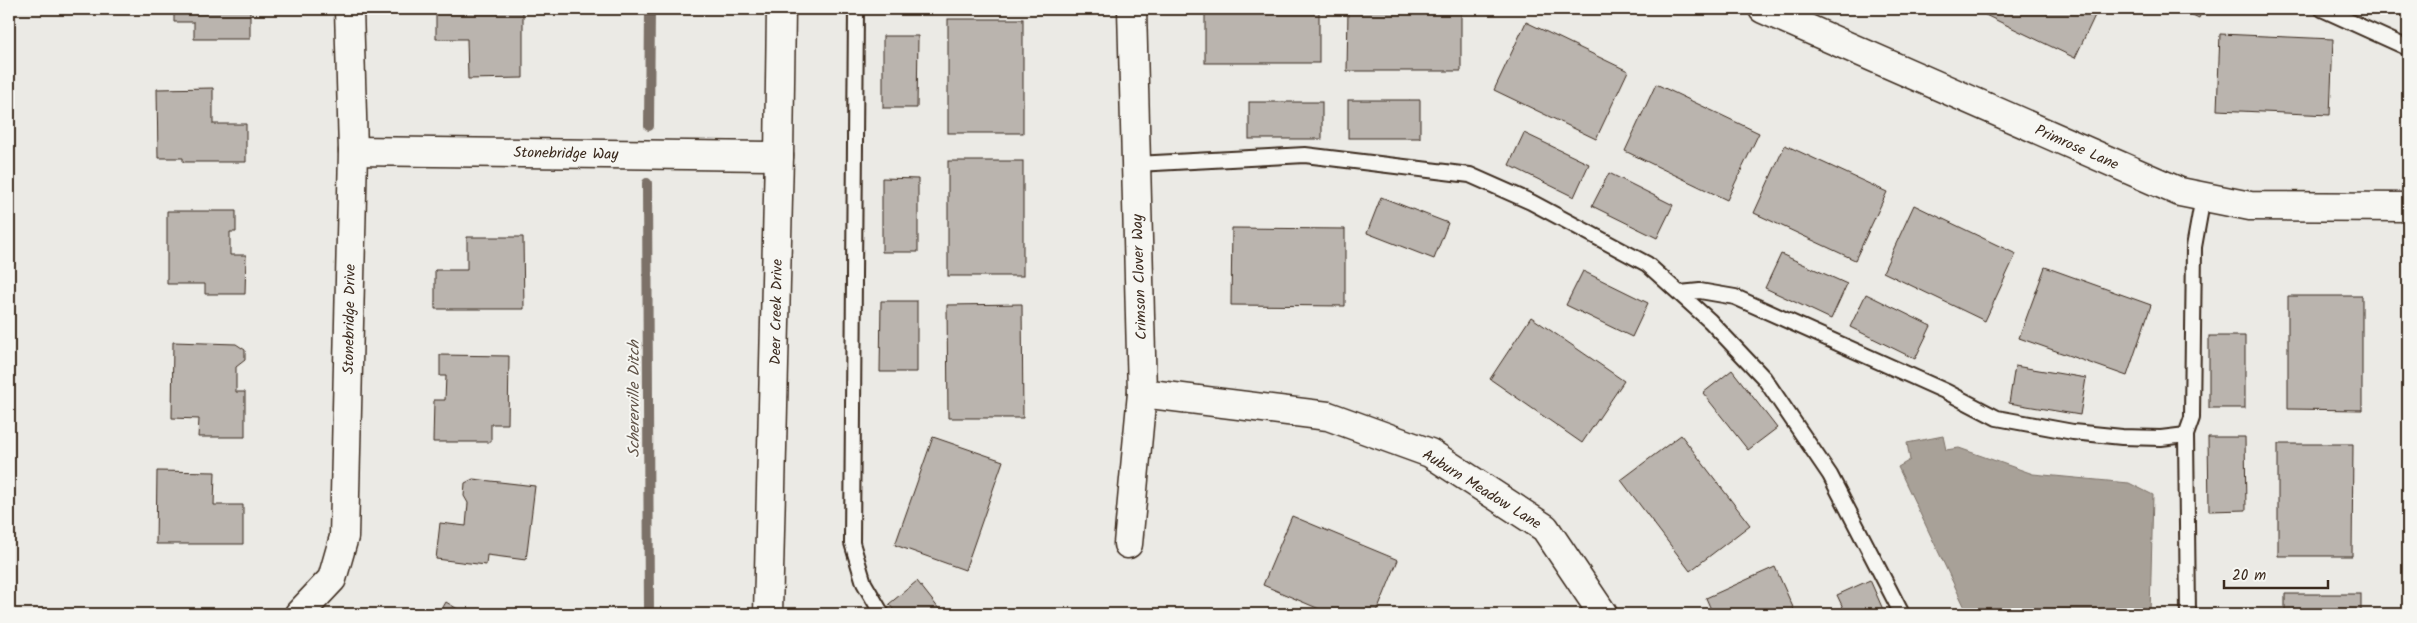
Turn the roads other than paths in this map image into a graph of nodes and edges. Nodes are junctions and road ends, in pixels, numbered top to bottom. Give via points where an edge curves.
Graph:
1 (349, 9) edge
2 (781, 9) edge
3 (856, 9) edge
4 (1132, 9) edge
5 (1763, 9) edge
6 (2322, 9) edge
7 (2408, 48) edge
8 (353, 151) junction
9 (779, 156) junction
10 (1136, 164) junction
11 (2203, 197) junction
12 (2408, 207) edge
13 (1680, 294) junction
14 (1142, 393) junction
15 (2186, 435) junction
16 (1128, 544) dead end
17 (299, 614) edge
18 (768, 614) edge
19 (882, 614) edge
20 (1603, 614) edge
21 (1902, 614) edge
22 (2188, 614) edge

1 - 8 street, Stonebridge Drive
2 - 9 street, Deer Creek Drive
3 - 19 lane via 852,543 864,583
4 - 10 street, Crimson Clover Way
5 - 11 street, Primrose Lane via 2180,192
6 - 7 lane
8 - 9 street, Stonebridge Way
8 - 17 street, Stonebridge Drive via 344,537 332,579
9 - 18 street, Deer Creek Drive
10 - 13 lane via 1305,155 1470,175 1531,202 1647,264
10 - 14 street, Crimson Clover Way
11 - 12 street, Primrose Lane via 2250,206
11 - 15 lane via 2194,247 2192,418
13 - 15 lane via 1700,291 1736,297 1947,392 1997,418 2122,438
13 - 21 lane via 1764,378 1830,475
14 - 16 street, Crimson Clover Way
14 - 20 street, Auburn Meadow Lane via 1328,416 1430,453 1545,528
15 - 22 lane

